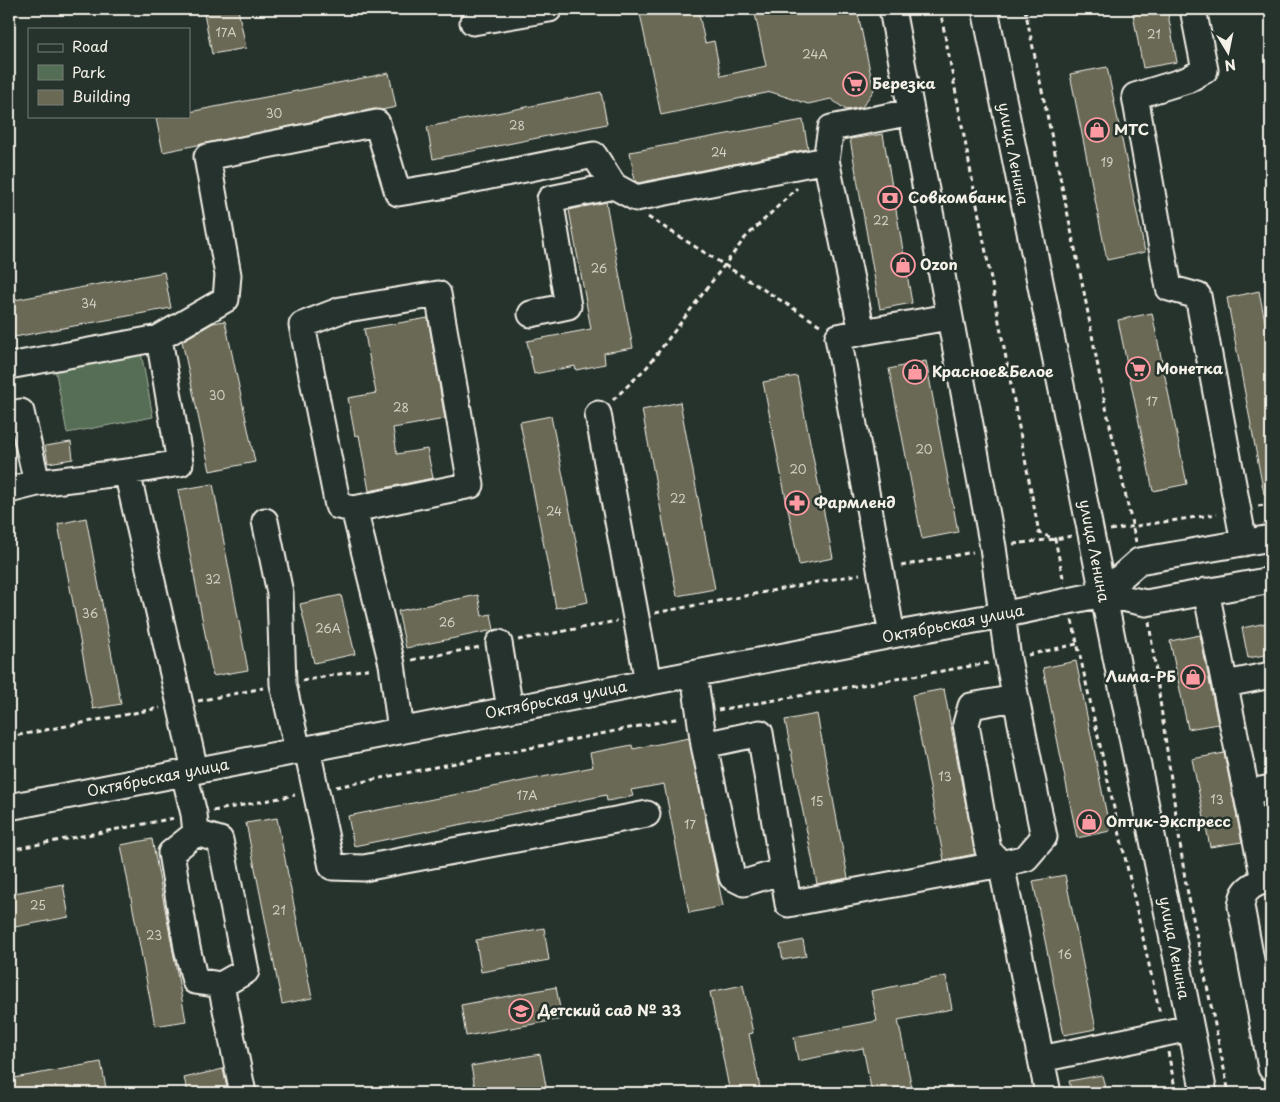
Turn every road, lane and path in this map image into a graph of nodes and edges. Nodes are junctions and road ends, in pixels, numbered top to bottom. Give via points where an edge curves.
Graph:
1 (549, 9) edge
2 (892, 9) edge
3 (940, 9) edge
4 (985, 9) edge
5 (1025, 9) edge
6 (1193, 9) edge
7 (473, 22) dead end
8 (911, 112) junction
9 (826, 160) junction
10 (614, 186) junction
11 (797, 187) dead end
12 (636, 198) junction
13 (725, 265) junction
14 (531, 314) dead end
15 (950, 317) junction
16 (862, 332) junction
17 (838, 337) junction
18 (159, 338) junction
19 (9, 366) edge
20 (598, 414) joint
21 (9, 415) edge
22 (126, 472) junction
23 (37, 483) junction
24 (9, 490) edge
25 (1271, 504) edge
26 (354, 510) junction
27 (1239, 510) junction
28 (265, 521) dead end
29 (1133, 527) junction
30 (1091, 532) junction
31 (1271, 538) edge
32 (1055, 539) junction
33 (1244, 543) junction
34 (993, 547) junction
35 (1140, 561) junction
36 (1271, 580) edge
37 (1206, 591) junction
38 (1102, 594) junction
39 (1068, 601) junction
40 (1146, 603) junction
41 (1002, 615) junction
42 (892, 635) junction
43 (499, 643) dead end
44 (1076, 644) junction
45 (1008, 659) junction
46 (694, 674) junction
47 (1271, 675) edge
48 (648, 682) junction
49 (1226, 684) junction
50 (1015, 698) junction
51 (510, 709) junction
52 (700, 714) junction
53 (401, 730) junction
54 (704, 745) junction
55 (302, 750) junction
56 (189, 772) junction
57 (1271, 788) edge
58 (316, 791) junction
59 (1246, 793) junction
60 (9, 806) edge
61 (647, 814) dead end
62 (195, 824) junction
63 (9, 850) edge
64 (1001, 864) junction
65 (783, 871) junction
66 (1268, 880) edge
67 (220, 985) junction
68 (1190, 1028) junction
69 (1164, 1033) junction
70 (1041, 1058) junction
71 (1271, 1068) edge
72 (243, 1093) edge
73 (1048, 1093) edge
74 (1176, 1093) edge
75 (1204, 1093) edge
76 (1229, 1093) edge

1 - 7 street
2 - 8 street
3 - 32 path via 1039,533
4 - 30 street, улица Ленина
5 - 29 path
6 - 27 street via 1205,70 1187,80 1135,96 1169,288 1198,296
8 - 9 street via 831,128
8 - 15 street
9 - 12 street
9 - 16 street
10 - 12 street
10 - 14 street via 550,199 568,306
10 - 18 street via 594,155 398,193 377,123 207,157 228,275 226,299
11 - 13 path via 745,238
12 - 13 path via 634,208
13 - 17 path
13 - 20 path via 647,367
15 - 16 street
15 - 34 street
16 - 17 street
17 - 42 street
18 - 19 street
18 - 22 street via 180,463
20 - 48 street
21 - 23 street via 21,412
22 - 23 street
22 - 56 street
23 - 24 street
25 - 27 path
26 - 26 street via 338,506 302,324 341,310 438,294 470,485
26 - 53 street via 392,664
27 - 29 path
27 - 33 street
28 - 55 street via 280,593 283,684
29 - 30 path
29 - 35 path
30 - 32 path
30 - 38 street, улица Ленина
31 - 33 street
32 - 34 path
32 - 39 path
33 - 35 street
34 - 41 street
35 - 38 street, Октябрьская улица
36 - 37 street, Октябрьская улица
37 - 40 street, Октябрьская улица
37 - 49 street
38 - 39 street, Октябрьская улица
38 - 40 street, Октябрьская улица
38 - 68 street, улица Ленина
39 - 41 street, Октябрьская улица
39 - 44 path
40 - 76 path via 1185,879
41 - 42 street, Октябрьская улица
41 - 45 street
42 - 46 street, Октябрьская улица
43 - 51 street
44 - 45 path
44 - 69 path
45 - 50 street
45 - 52 path
46 - 48 street, Октябрьская улица
46 - 52 street
47 - 49 street
48 - 51 street, Октябрьская улица
49 - 59 street
50 - 64 street via 1044,837 1026,858
50 - 64 street via 971,706 966,724 988,850
51 - 53 street, Октябрьская улица
52 - 54 street
52 - 58 path
53 - 55 street, Октябрьская улица
54 - 65 street via 732,877 744,883
54 - 65 street via 760,732
55 - 56 street, Октябрьская улица
55 - 58 street
56 - 60 street, Октябрьская улица
56 - 62 street
57 - 59 street
58 - 61 street via 332,867 364,868
58 - 62 path
59 - 66 street
62 - 63 path
62 - 67 street via 171,852 187,948 196,981
62 - 67 street via 220,840 246,971
64 - 65 street via 788,904
64 - 70 street
66 - 71 street via 1251,887 1244,894 1241,906
67 - 72 street
68 - 69 street
68 - 75 street, улица Ленина
69 - 70 street
69 - 74 path
70 - 73 street

